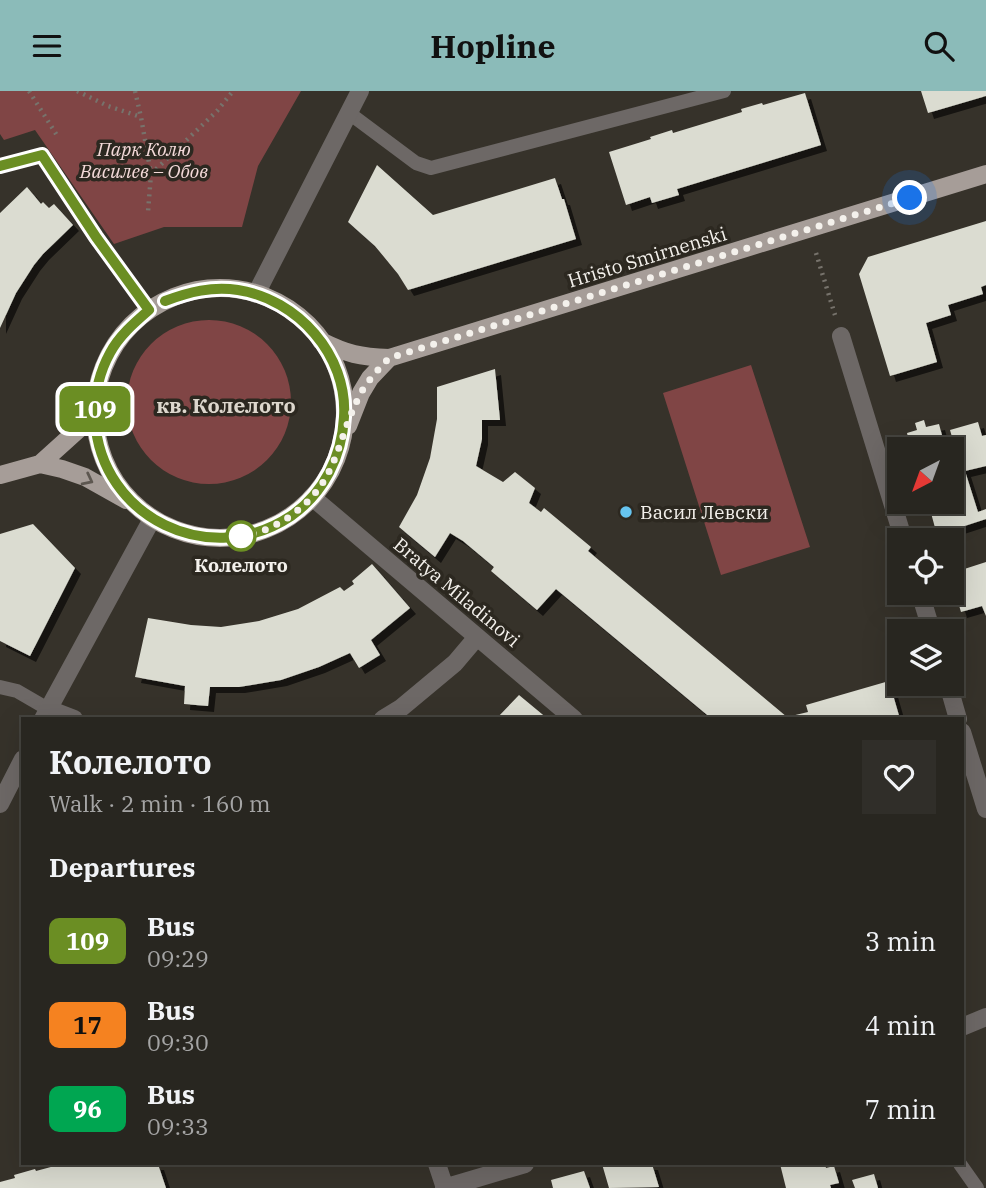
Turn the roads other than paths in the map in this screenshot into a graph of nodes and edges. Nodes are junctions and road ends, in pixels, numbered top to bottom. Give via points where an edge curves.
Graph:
1 (360, 91) edge
2 (724, 91) edge
3 (348, 113) junction
4 (0, 166) edge
5 (986, 174) edge
6 (257, 295) junction
7 (149, 310) junction
8 (841, 336) road end
9 (321, 341) junction
10 (389, 358) junction
11 (95, 409) junction
12 (340, 448) junction
13 (40, 464) junction
14 (0, 475) edge
15 (312, 498) junction
16 (133, 503) junction
17 (152, 519) junction
18 (900, 528) edge
19 (477, 636) junction
20 (0, 687) edge
21 (951, 696) edge
22 (45, 714) edge
23 (62, 717) edge
24 (386, 717) edge
25 (572, 717) edge
26 (957, 717) edge
27 (964, 738) edge
28 (21, 763) edge
29 (0, 804) edge
30 (986, 809) edge
31 (986, 1017) edge
32 (964, 1026) edge
33 (437, 1165) edge
34 (522, 1165) edge
35 (961, 1165) edge
36 (445, 1188) edge
37 (977, 1188) edge

1 - 3 street
2 - 3 lane via 431,168 416,163
3 - 6 street
4 - 7 lane via 42,155
5 - 10 main road, Hristo Smirnenski
6 - 7 main road via 201,290
6 - 9 main road via 292,312
7 - 11 main road via 110,353
8 - 18 street
9 - 10 main road, Hristo Smirnenski via 343,352
9 - 12 main road via 343,392
10 - 12 main road via 361,393
11 - 13 main road
11 - 16 main road via 108,470
12 - 15 main road
13 - 14 main road
13 -> 16 main road via 85,477
15 - 17 main road via 265,530 236,537 188,534
15 - 19 street, Bratya Miladinovi
16 - 17 main road
17 - 22 street
19 - 24 street via 455,663
19 - 25 street, Bratya Miladinovi
20 - 22 lane via 17,691
21 - 26 street
22 - 23 street
27 - 30 street
28 - 29 street
31 - 32 street
33 - 36 street
34 - 36 street
35 - 37 lane

